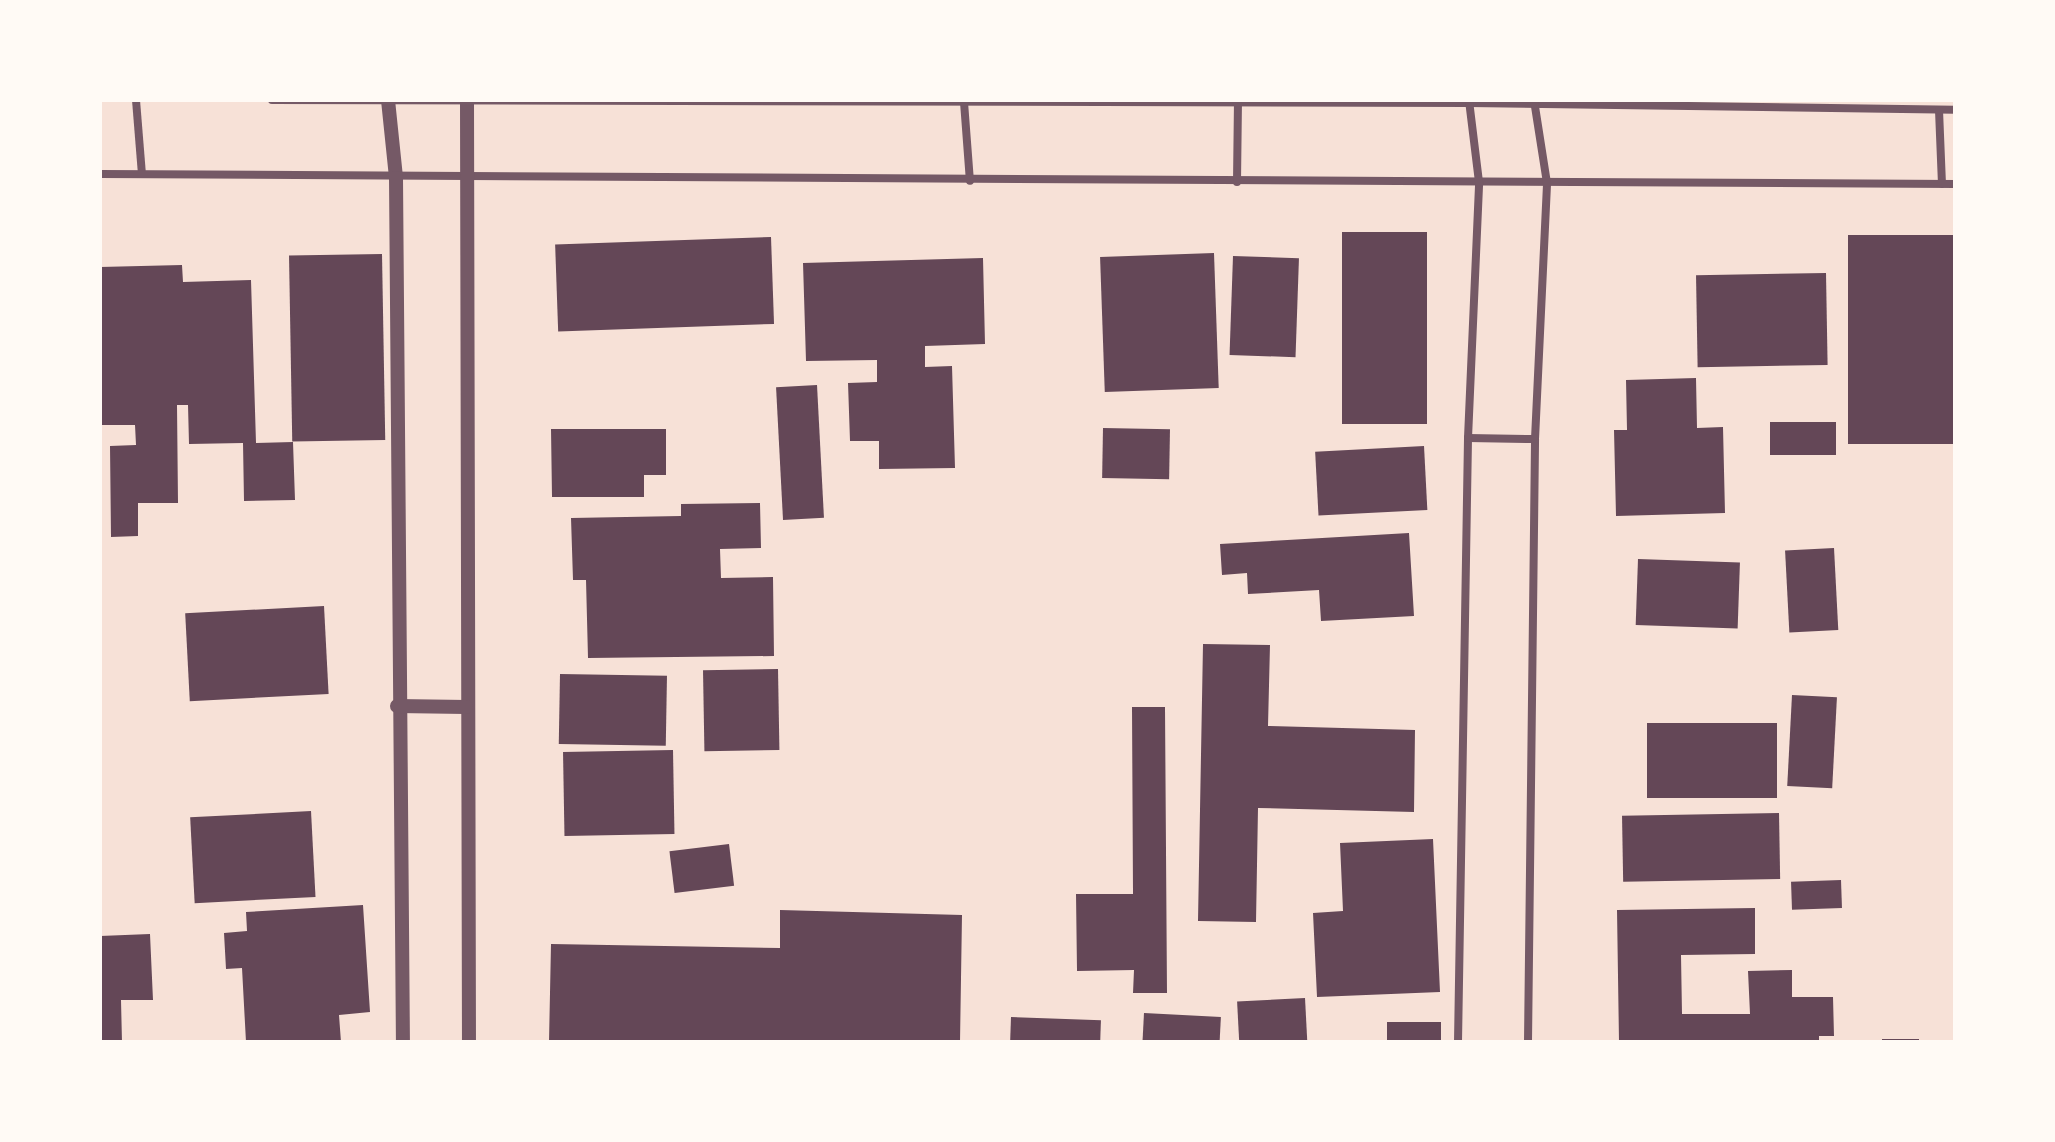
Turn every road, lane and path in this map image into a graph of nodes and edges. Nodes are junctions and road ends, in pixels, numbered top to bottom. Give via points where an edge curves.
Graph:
1 (136, 100) edge
2 (272, 100) edge
3 (388, 101) edge
4 (467, 101) edge
5 (964, 102) junction
6 (1469, 102) edge
7 (1534, 102) edge
8 (1238, 103) junction
9 (1939, 110) junction
10 (1955, 110) edge
11 (100, 174) edge
12 (142, 174) junction
13 (396, 178) junction
14 (470, 178) junction
15 (970, 181) junction
16 (1237, 182) junction
17 (1479, 182) junction
18 (1547, 183) junction
19 (1942, 184) junction
20 (1955, 184) edge
21 (1468, 438) junction
22 (1535, 439) junction
23 (397, 706) junction
24 (466, 707) junction
25 (403, 1042) edge
26 (469, 1042) edge
27 (1458, 1042) edge
28 (1528, 1042) edge

1 - 12 street
2 - 3 street
3 - 4 street
3 - 13 street
4 - 5 street
4 - 14 street
5 - 8 street
5 - 15 street
6 - 7 street
6 - 8 street
6 - 17 street
7 - 9 street
7 - 18 street
8 - 16 street
9 - 10 street
9 - 19 street
11 - 12 street
12 - 13 street
13 - 14 street
13 - 23 street
14 - 15 street
14 - 24 street
15 - 16 street
16 - 17 street
17 - 18 street
17 - 21 street
18 - 19 street
18 - 22 street
19 - 20 street
21 - 22 street
21 - 27 street
22 - 28 street
23 - 24 street
23 - 25 street
24 - 26 street

